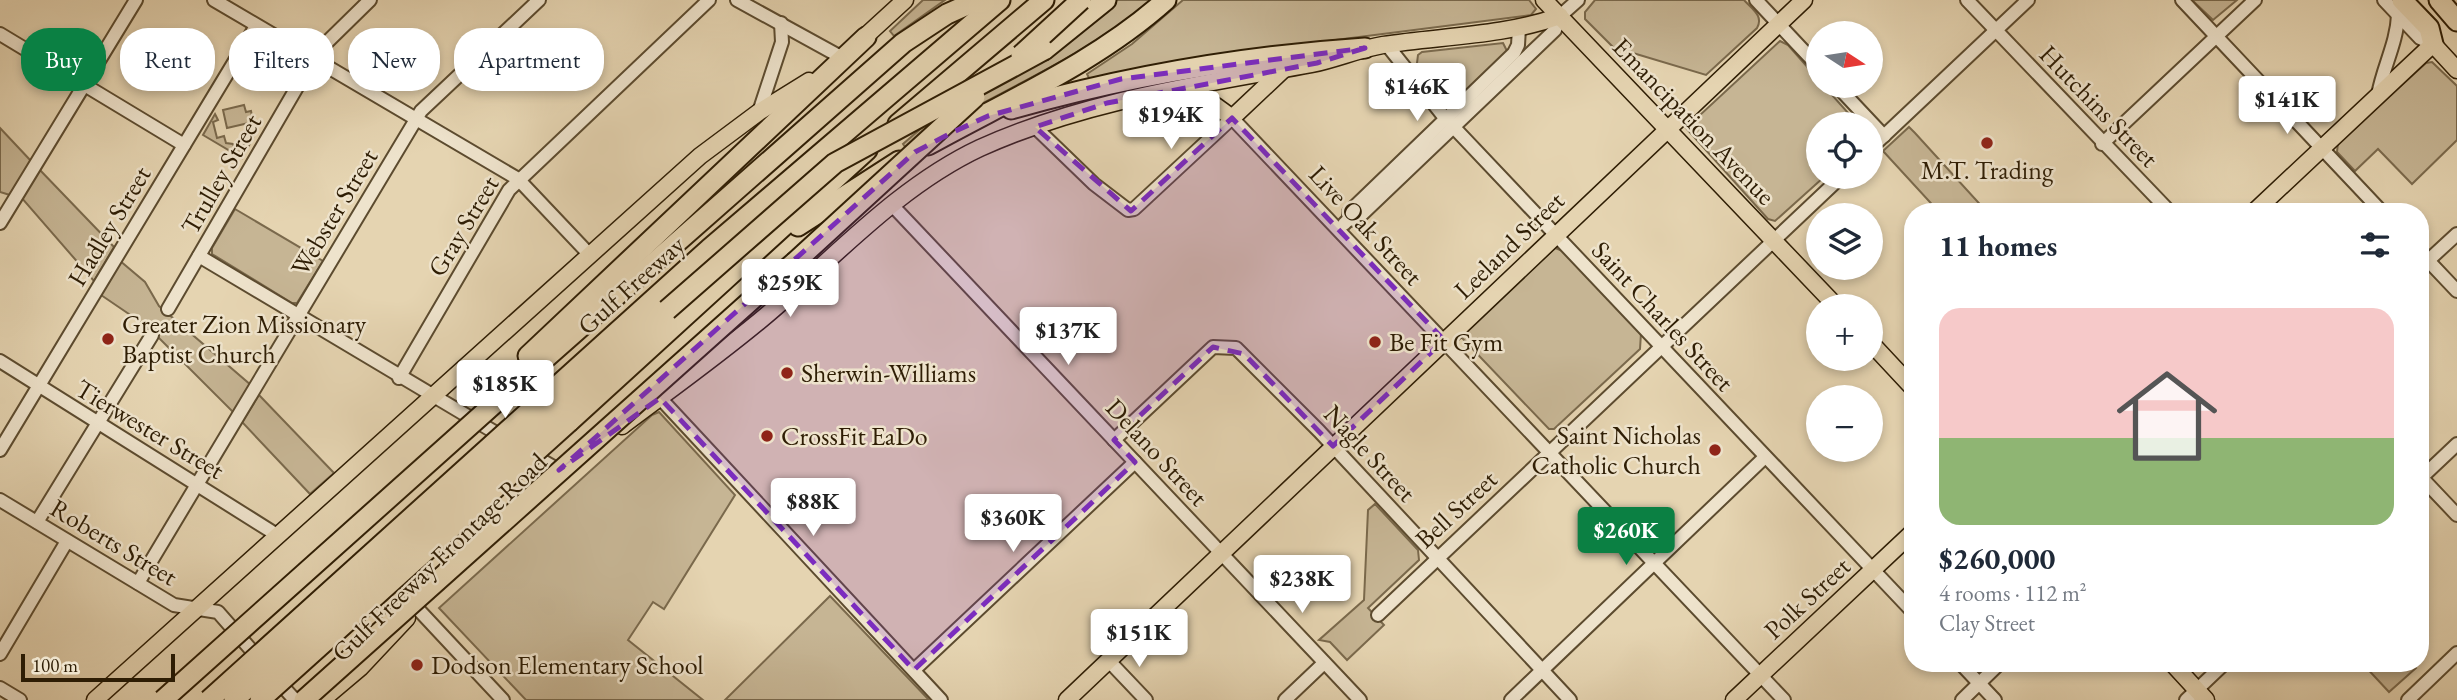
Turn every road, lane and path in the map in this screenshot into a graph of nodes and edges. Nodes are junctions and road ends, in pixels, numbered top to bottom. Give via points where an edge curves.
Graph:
1 (136, 0) edge
2 (214, 0) edge
3 (370, 0) edge
4 (539, 0) edge
5 (709, 0) edge
6 (737, 0) edge
7 (905, 0) edge
8 (978, 0) edge
9 (1000, 0) edge
10 (1044, 0) edge
11 (1081, 0) edge
12 (1106, 0) edge
13 (1166, 0) edge
14 (1544, 0) edge
15 (1578, 0) edge
16 (1756, 0) edge
17 (1804, 0) edge
18 (1967, 0) edge
19 (2028, 0) edge
20 (2182, 0) edge
21 (2255, 0) edge
22 (2384, 0) edge
23 (2439, 0) edge
24 (2400, 7) edge
25 (1560, 16) junction
26 (2457, 21) edge
27 (781, 23) junction
28 (1779, 24) junction
29 (256, 26) junction
30 (259, 28) edge
31 (1519, 28) junction
32 (1996, 30) junction
33 (0, 34) edge
34 (334, 34) edge
35 (866, 37) junction
36 (2217, 37) junction
37 (2433, 44) junction
38 (1387, 45) junction
39 (21, 47) edge
40 (1365, 48) junction
41 (106, 49) edge
42 (1806, 53) edge
43 (839, 56) junction
44 (1284, 69) junction
45 (2457, 69) edge
46 (334, 71) edge
47 (1160, 90) junction
48 (80, 91) edge
49 (94, 91) edge
50 (297, 91) edge
51 (2378, 95) junction
52 (1848, 98) edge
53 (759, 112) junction
54 (1232, 118) junction
55 (415, 120) junction
56 (1450, 122) junction
57 (970, 123) junction
58 (1035, 127) junction
59 (1668, 128) junction
60 (1884, 136) joint
61 (2102, 144) junction
62 (184, 145) junction
63 (2322, 148) junction
64 (518, 179) junction
65 (1828, 189) edge
66 (6, 201) edge
67 (2161, 203) edge
68 (2264, 203) edge
69 (2374, 203) edge
70 (892, 205) junction
71 (0, 223) edge
72 (1344, 224) junction
73 (1555, 234) junction
74 (2457, 234) edge
75 (1774, 240) junction
76 (589, 254) junction
77 (753, 255) junction
78 (2429, 255) edge
79 (199, 257) junction
80 (2429, 265) edge
81 (2457, 291) edge
82 (1825, 294) edge
83 (167, 309) dead end
84 (299, 316) junction
85 (152, 335) dead end
86 (1444, 340) junction
87 (1660, 347) junction
88 (1883, 356) edge
89 (0, 361) edge
90 (519, 373) junction
91 (398, 378) junction
92 (1904, 378) edge
93 (39, 388) junction
94 (431, 396) junction
95 (660, 398) junction
96 (557, 409) junction
97 (97, 424) junction
98 (1114, 440) junction
99 (2457, 444) edge
100 (1333, 446) junction
101 (0, 450) edge
102 (1550, 452) junction
103 (1765, 457) junction
104 (1135, 462) junction
105 (2429, 470) edge
106 (562, 472) junction
107 (197, 484) junction
108 (2429, 486) edge
109 (0, 500) edge
110 (2457, 515) edge
111 (37, 522) junction
112 (277, 535) junction
113 (67, 541) junction
114 (1904, 541) edge
115 (1220, 552) junction
116 (1437, 558) junction
117 (1654, 563) junction
118 (1873, 570) junction
119 (138, 583) junction
120 (1904, 603) edge
121 (416, 607) junction
122 (194, 609) junction
123 (1378, 615) dead end
124 (2457, 653) edge
125 (0, 654) edge
126 (1108, 660) junction
127 (1324, 663) junction
128 (914, 670) junction
129 (1542, 671) junction
130 (1968, 672) edge
131 (1991, 672) edge
132 (2178, 672) edge
133 (2217, 672) edge
134 (1760, 675) junction
135 (1979, 684) junction
136 (0, 688) edge
137 (2196, 697) edge
138 (2416, 697) edge
139 (20, 700) edge
140 (94, 700) edge
141 (163, 700) edge
142 (209, 700) edge
143 (234, 700) edge
144 (260, 700) edge
145 (295, 700) edge
146 (304, 700) edge
147 (322, 700) edge
148 (503, 700) edge
149 (942, 700) edge
150 (1066, 700) edge
151 (1146, 700) edge
152 (1285, 700) edge
153 (1360, 700) edge
154 (1511, 700) edge
155 (1570, 700) edge
156 (1734, 700) edge
157 (1784, 700) edge
158 (1962, 700) edge
159 (1995, 700) edge

1 - 41 street
2 - 29 street
3 - 34 street, Trulley Street
4 - 55 street, Webster Street
5 - 64 street, Gray Street
6 - 27 street
7 - 35 main road
8 - 90 highway via 923,27
9 - 96 highway, Gulf Freeway via 709,249
10 - 77 highway, Gulf Freeway via 843,171
11 - 146 highway, bridge
12 - 96 highway, Gulf Freeway, bridge via 1044,50 835,163
13 - 57 highway via 1122,37
14 - 25 main road, Emancipation Avenue
15 - 25 street
16 - 28 street
17 - 28 main road, Leeland Street
18 - 32 street, Hutchins Street
19 - 32 street
20 - 36 street
21 - 36 street
22 - 24 street
23 - 26 highway
24 - 37 highway via 2430,28
24 - 51 street
25 - 31 main road, Gulf Freeway Frontage Road
25 - 56 street via 1555,30
25 - 59 main road, Emancipation Avenue
27 - 43 street
27 - 53 street via 782,42
28 - 42 street
28 - 59 main road, Leeland Street
29 - 30 street
29 - 62 street, Hadley Street
31 - 38 main road, Gulf Freeway Frontage Road
31 - 56 street via 1514,53
32 - 60 street
32 - 61 street, Hutchins Street
33 - 39 street
35 - 43 main road
35 - 90 highway
36 - 61 street
36 - 63 street
37 - 45 main road
37 - 51 main road
38 - 40 main road, Gulf Freeway Frontage Road
38 - 56 street, Saint Charles Street
40 - 44 main road, Gulf Freeway Frontage Road
40 - 57 highway via 1294,53 1121,79
43 - 53 main road via 799,89
44 - 47 main road, Gulf Freeway Frontage Road
44 - 54 main road
46 - 55 street
47 - 54 main road via 1192,93
47 - 58 main road, Gulf Freeway Frontage Road
48 - 66 street
49 - 62 street
50 - 79 street, Trulley Street
51 - 63 main road
52 - 60 street
53 - 76 main road via 700,156
54 - 58 street via 1134,209 1094,184
54 - 72 street, Live Oak Street
55 - 64 street
55 - 84 street, Webster Street
56 - 72 street via 1356,220
56 - 73 street, Saint Charles Street
57 - 77 highway via 859,184
58 - 70 main road, Gulf Freeway Frontage Road via 949,164
59 - 73 main road, Leeland Street
59 - 75 main road, Emancipation Avenue
61 - 67 street, Hutchins Street
62 - 93 street, Hadley Street
63 - 68 main road
63 - 69 street
64 - 76 street
64 - 91 street, Gray Street
65 - 75 street, Bell Street
66 - 71 street
70 - 95 main road, Gulf Freeway Frontage Road via 767,314
70 - 98 street, Delano Street
72 - 86 street, Live Oak Street
73 - 86 main road, Leeland Street
73 - 87 street, Saint Charles Street
74 - 78 street
75 - 82 main road, Emancipation Avenue
75 - 87 street, Bell Street
76 - 94 main road
77 - 96 highway, Gulf Freeway
79 - 83 street, Trulley Street
79 - 84 street
80 - 81 street
84 - 91 street
84 - 107 street, Webster Street
85 - 97 street
86 - 100 main road, Leeland Street
86 - 102 street, Live Oak Street
87 - 102 street, Bell Street
87 - 103 street, Saint Charles Street
88 - 92 main road
89 - 93 street, Tierwester Street
90 - 141 highway, bridge
91 - 94 street
93 - 97 street, Tierwester Street
93 - 101 street, Hadley Street
94 - 106 street
94 - 112 main road
95 - 106 main road, Gulf Freeway Frontage Road
95 - 128 street
96 - 142 highway, Gulf Freeway, bridge
96 - 143 highway, Gulf Freeway, bridge
96 - 144 highway, Gulf Freeway, bridge
97 - 107 street, Tierwester Street
97 - 111 street
98 - 100 street, Nagle Street via 1213,347 1226,346 1244,354
98 - 104 street, Delano Street
99 - 105 street
100 - 115 main road, Leeland Street
100 - 116 street, Nagle Street
102 - 116 street, Bell Street
102 - 117 street, Live Oak Street
103 - 117 street
103 - 118 street, Saint Charles Street
104 - 115 street, Delano Street
104 - 128 street
106 - 121 main road, Gulf Freeway Frontage Road
107 - 112 street, Tierwester Street
107 - 119 street, Webster Street
108 - 110 street
109 - 111 street, Roberts Street
111 - 113 street, Roberts Street
112 - 122 main road
113 - 119 street, Roberts Street
113 - 125 street
114 - 118 main road, Polk Street
115 - 126 main road, Leeland Street
115 - 127 street, Delano Street
116 - 123 street, Bell Street
116 - 129 street, Nagle Street
117 - 129 street
117 - 134 street, Live Oak Street
118 - 120 street, Saint Charles Street
118 - 134 main road, Polk Street
119 - 122 street, Roberts Street via 174,605
121 - 147 main road, Gulf Freeway Frontage Road via 360,668
121 - 148 street
122 - 140 main road
122 - 145 street, Roberts Street via 218,612
124 - 138 street
126 - 150 main road, Leeland Street
126 - 151 street
127 - 152 street
127 - 153 street, Delano Street
128 - 149 street
129 - 154 street
129 - 155 street, Nagle Street
130 - 135 street
131 - 135 street
132 - 137 main road
133 - 137 street
134 - 156 main road, Polk Street
134 - 157 street, Live Oak Street
135 - 158 street
135 - 159 street
136 - 139 street

